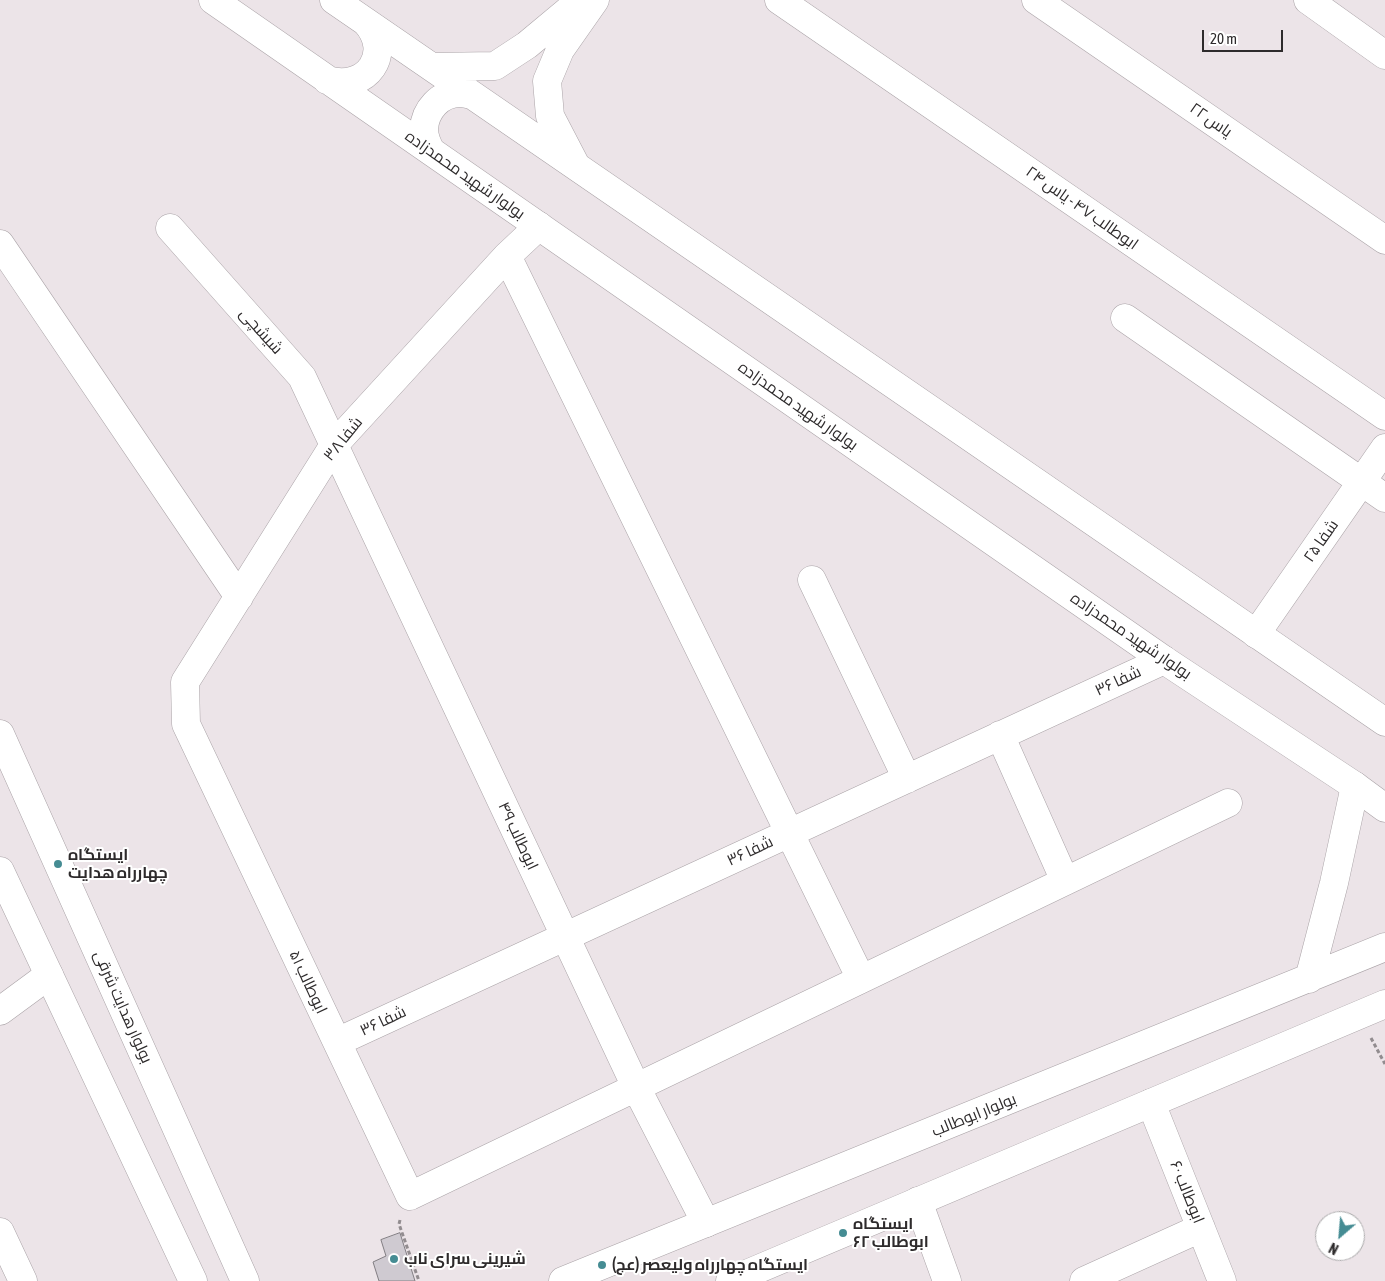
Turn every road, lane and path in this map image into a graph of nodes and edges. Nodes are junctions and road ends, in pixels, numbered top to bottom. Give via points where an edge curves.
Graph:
1 (213, 0) edge
2 (334, 0) edge
3 (581, 0) edge
4 (595, 0) edge
5 (780, 0) edge
6 (1036, 0) edge
7 (1308, 0) edge
8 (366, 22) junction
9 (1385, 56) edge
10 (432, 67) junction
11 (328, 80) junction
12 (472, 94) junction
13 (431, 152) junction
14 (575, 166) junction
15 (540, 226) junction
16 (170, 228) dead end
17 (1385, 240) edge
18 (0, 244) edge
19 (507, 256) junction
20 (1124, 318) dead end
21 (1385, 416) edge
22 (334, 445) junction
23 (1385, 448) edge
24 (1362, 482) junction
25 (1385, 498) edge
26 (812, 580) dead end
27 (238, 597) junction
28 (1256, 634) junction
29 (1164, 660) junction
30 (185, 682) joint
31 (1385, 722) edge
32 (0, 734) edge
33 (1000, 736) junction
34 (907, 779) junction
35 (1355, 786) junction
36 (1228, 803) dead end
37 (1385, 808) edge
38 (789, 833) junction
39 (0, 871) edge
40 (1066, 881) junction
41 (565, 936) junction
42 (1385, 947) edge
43 (49, 975) junction
44 (861, 979) junction
45 (1309, 979) junction
46 (1385, 1004) edge
47 (0, 1011) edge
48 (337, 1042) junction
49 (636, 1087) junction
50 (1151, 1103) junction
51 (410, 1196) junction
52 (918, 1202) junction
53 (706, 1223) junction
54 (1201, 1228) junction
55 (0, 1232) edge
56 (187, 1276) edge
57 (23, 1281) edge
58 (246, 1281) edge
59 (419, 1281) edge
60 (563, 1281) edge
61 (730, 1281) edge
62 (947, 1281) edge
63 (1084, 1281) edge
64 (1222, 1281) edge

1 - 11 street, بولوار شهید محمدزاده
2 - 8 street
3 - 10 street via 528,45 494,66
4 - 14 street via 560,50 548,81 550,116
5 - 21 street, ابوطالب ۴۷ - یاس ۲۴
6 - 17 street, یاس ۲۲
7 - 9 street
8 - 10 street
8 - 11 street via 376,38 378,49 372,68 356,80
10 - 12 street
11 - 13 street, بولوار شهید محمدزاده
12 - 13 street via 448,95 430,109 424,130
12 - 14 street
13 - 15 street, بولوار شهید محمدزاده
14 - 28 street
15 - 19 street, شفا ۳۸
15 - 29 street, بولوار شهید محمدزاده
16 - 22 street, شیشچی via 302,377
18 - 27 street
19 - 22 street, شفا ۳۸
19 - 38 street
20 - 24 street
22 - 27 street, شفا ۳۸
22 - 41 street, ابوطالب ۴۹
23 - 24 street, شفا ۲۵
24 - 25 street
24 - 28 street, شفا ۲۵
26 - 34 street
27 - 30 street, شفا ۳۸
28 - 31 street
29 - 33 street, شفا ۳۶
29 - 35 street, بولوار شهید محمدزاده
30 - 48 street, ابوطالب ۵۱ via 186,724
32 - 58 street, بولوار هدایت شرقی
33 - 34 street, شفا ۳۶
33 - 40 street
34 - 38 street, شفا ۳۶
35 - 37 street, بولوار شهید محمدزاده
35 - 45 street
36 - 40 street
38 - 41 street, شفا ۳۶
38 - 44 street
39 - 43 street
40 - 44 street
41 - 48 street, شفا ۳۶
41 - 49 street, ابوطالب ۴۹
42 - 45 street, بولوار ابوطالب
43 - 47 street
43 - 56 street
44 - 49 street
45 - 53 street, بولوار ابوطالب
46 - 50 street
48 - 51 street, ابوطالب ۵۱
49 - 51 street
49 - 53 street, ابوطالب ۴۹
50 - 52 street
50 - 54 street, ابوطالب ۶۰
51 - 59 path via 399,1224
52 - 61 street
52 - 62 street
53 - 60 street, بولوار ابوطالب
54 - 63 street
54 - 64 street, ابوطالب ۶۰
55 - 57 street

